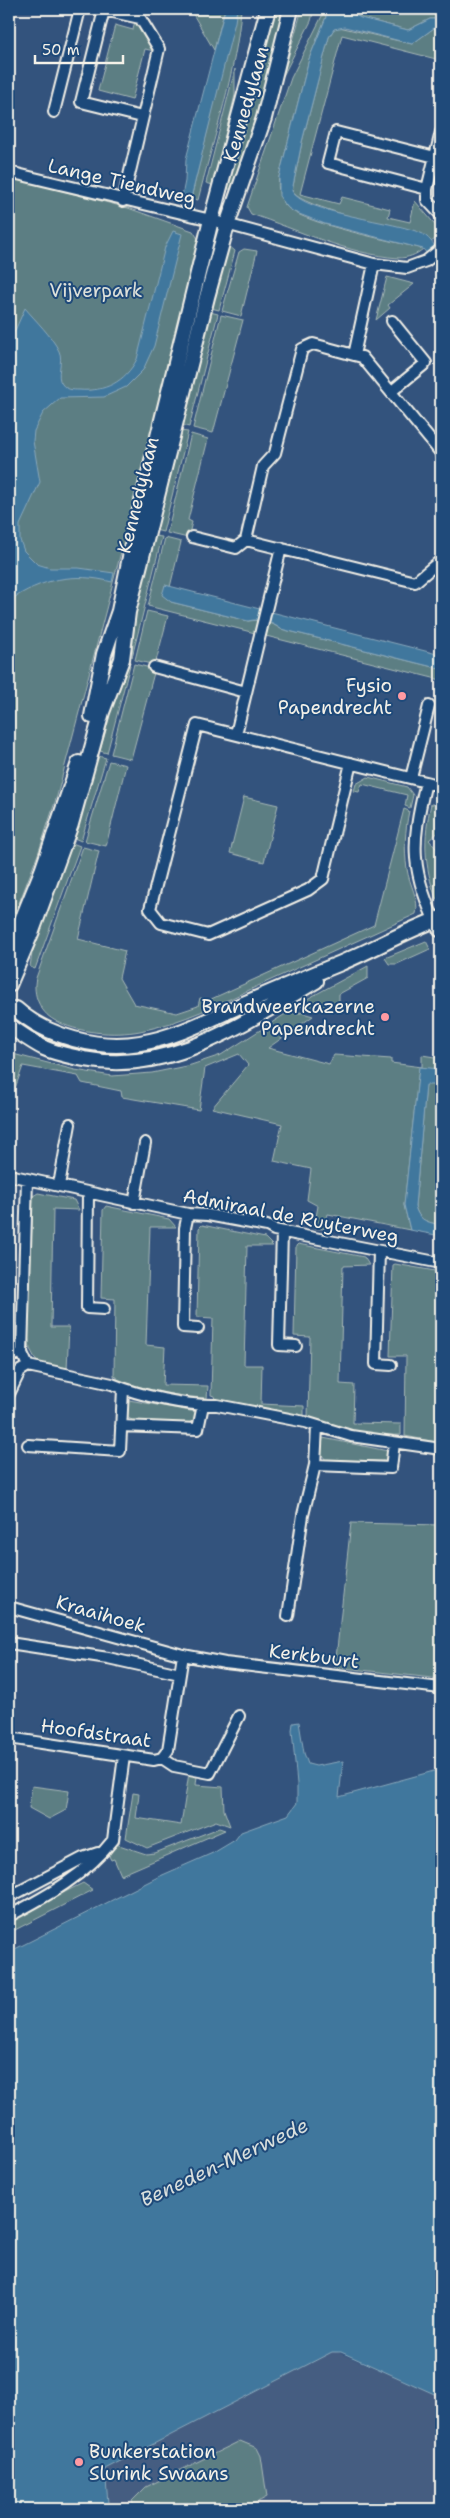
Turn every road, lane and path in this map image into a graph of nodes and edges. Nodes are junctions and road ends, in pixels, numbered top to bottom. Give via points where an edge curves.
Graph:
1 (80, 9) edge
2 (268, 9) edge
3 (291, 9) edge
4 (54, 112) dead end
5 (142, 117) junction
6 (441, 132) edge
7 (435, 157) junction
8 (9, 172) edge
9 (427, 189) junction
10 (123, 201) junction
11 (441, 215) edge
12 (212, 220) junction
13 (227, 225) junction
14 (441, 249) edge
15 (374, 264) junction
16 (392, 320) dead end
17 (354, 355) junction
18 (392, 391) junction
19 (441, 453) edge
20 (192, 537) dead end
21 (246, 540) junction
22 (281, 548) junction
23 (441, 560) edge
24 (154, 667) dead end
25 (246, 692) junction
26 (429, 706) dead end
27 (236, 734) junction
28 (351, 763) junction
29 (411, 778) junction
30 (426, 782) junction
31 (441, 786) edge
32 (438, 923) edge
33 (9, 952) edge
34 (340, 963) junction
35 (9, 986) edge
36 (12, 1015) edge
37 (9, 1026) edge
38 (70, 1124) dead end
39 (145, 1143) dead end
40 (9, 1175) edge
41 (26, 1179) junction
42 (59, 1185) junction
43 (88, 1194) junction
44 (134, 1203) junction
45 (188, 1214) junction
46 (282, 1232) junction
47 (379, 1251) junction
48 (441, 1263) edge
49 (104, 1309) dead end
50 (198, 1328) dead end
51 (296, 1346) dead end
52 (22, 1353) junction
53 (9, 1356) edge
54 (391, 1365) dead end
55 (28, 1366) junction
56 (123, 1389) junction
57 (9, 1394) edge
58 (203, 1405) junction
59 (121, 1426) junction
60 (317, 1427) junction
61 (394, 1443) junction
62 (28, 1445) dead end
63 (441, 1449) edge
64 (315, 1465) junction
65 (9, 1607) edge
66 (288, 1616) dead end
67 (9, 1643) edge
68 (183, 1655) junction
69 (180, 1674) junction
70 (441, 1688) edge
71 (238, 1716) dead end
72 (9, 1738) edge
73 (124, 1756) junction
74 (162, 1758) junction
75 (104, 1851) junction
76 (9, 1897) edge
77 (9, 1916) edge

1 - 4 street
2 - 12 street, Kennedylaan
3 - 13 street, Kennedylaan via 264,118
5 - 5 street via 81,102 104,10 140,18 159,49
5 - 10 street
6 - 7 street
7 - 9 street
7 - 9 street via 336,132 330,155 328,163
8 - 10 street, Lange Tiendweg
9 - 11 street via 427,200
10 - 12 street, Lange Tiendweg
12 - 13 street, Lange Tiendweg
12 - 33 street, Kennedylaan via 138,518 119,611 104,654 88,735 42,871
13 - 15 street, Lange Tiendweg
13 - 35 street, Kennedylaan via 206,297 128,612 122,659 102,712 71,824
14 - 15 street, Lange Tiendweg via 426,261 407,268
15 - 17 street
16 - 18 street via 426,363
17 - 18 street via 362,357
17 - 21 street via 313,344 302,349 275,453 263,466
18 - 19 street
20 - 21 street via 236,548
21 - 22 street
22 - 23 street via 415,582
22 - 25 street
24 - 25 street
25 - 27 street
26 - 29 street
27 - 28 street
27 - 28 street via 197,725 150,909 160,923 208,935 308,890 323,879
28 - 29 street
29 - 30 street
30 - 31 street
30 - 32 street via 417,820 415,852 420,884
32 - 34 street
34 - 36 street via 194,1027 138,1043 96,1042 61,1035
34 - 37 street via 326,975 199,1046 155,1060 100,1062 66,1055 44,1048
35 - 36 street via 15,997
38 - 42 street
39 - 44 street
40 - 41 street, Admiraal de Ruyterweg
41 - 42 street, Admiraal de Ruyterweg
41 - 52 street
42 - 43 street, Admiraal de Ruyterweg
43 - 44 street, Admiraal de Ruyterweg
43 - 49 street via 87,1308
44 - 45 street, Admiraal de Ruyterweg
45 - 46 street, Admiraal de Ruyterweg via 266,1226
45 - 50 street via 183,1327
46 - 47 street, Admiraal de Ruyterweg
46 - 51 street via 279,1345
47 - 48 street, Admiraal de Ruyterweg
47 - 54 street via 376,1364
52 - 53 street
52 - 55 street
55 - 56 street
55 - 57 street via 20,1371
56 - 58 street
56 - 59 street
58 - 59 street via 198,1429
58 - 60 street via 217,1405
59 - 62 street via 120,1451
60 - 61 street
60 - 64 street
61 - 63 street via 402,1441
61 - 64 street via 391,1468
64 - 66 street via 303,1515
65 - 68 street, Kraaihoek
67 - 69 street via 108,1658
68 - 69 street, Hoofdstraat
68 - 70 street, Kerkbuurt
69 - 74 street, Hoofdstraat via 168,1750
71 - 74 street via 210,1773 174,1766
72 - 73 street, Hoofdstraat
73 - 74 street, Hoofdstraat
73 - 75 street via 113,1840
75 - 76 street via 83,1858
75 - 77 street via 54,1892

